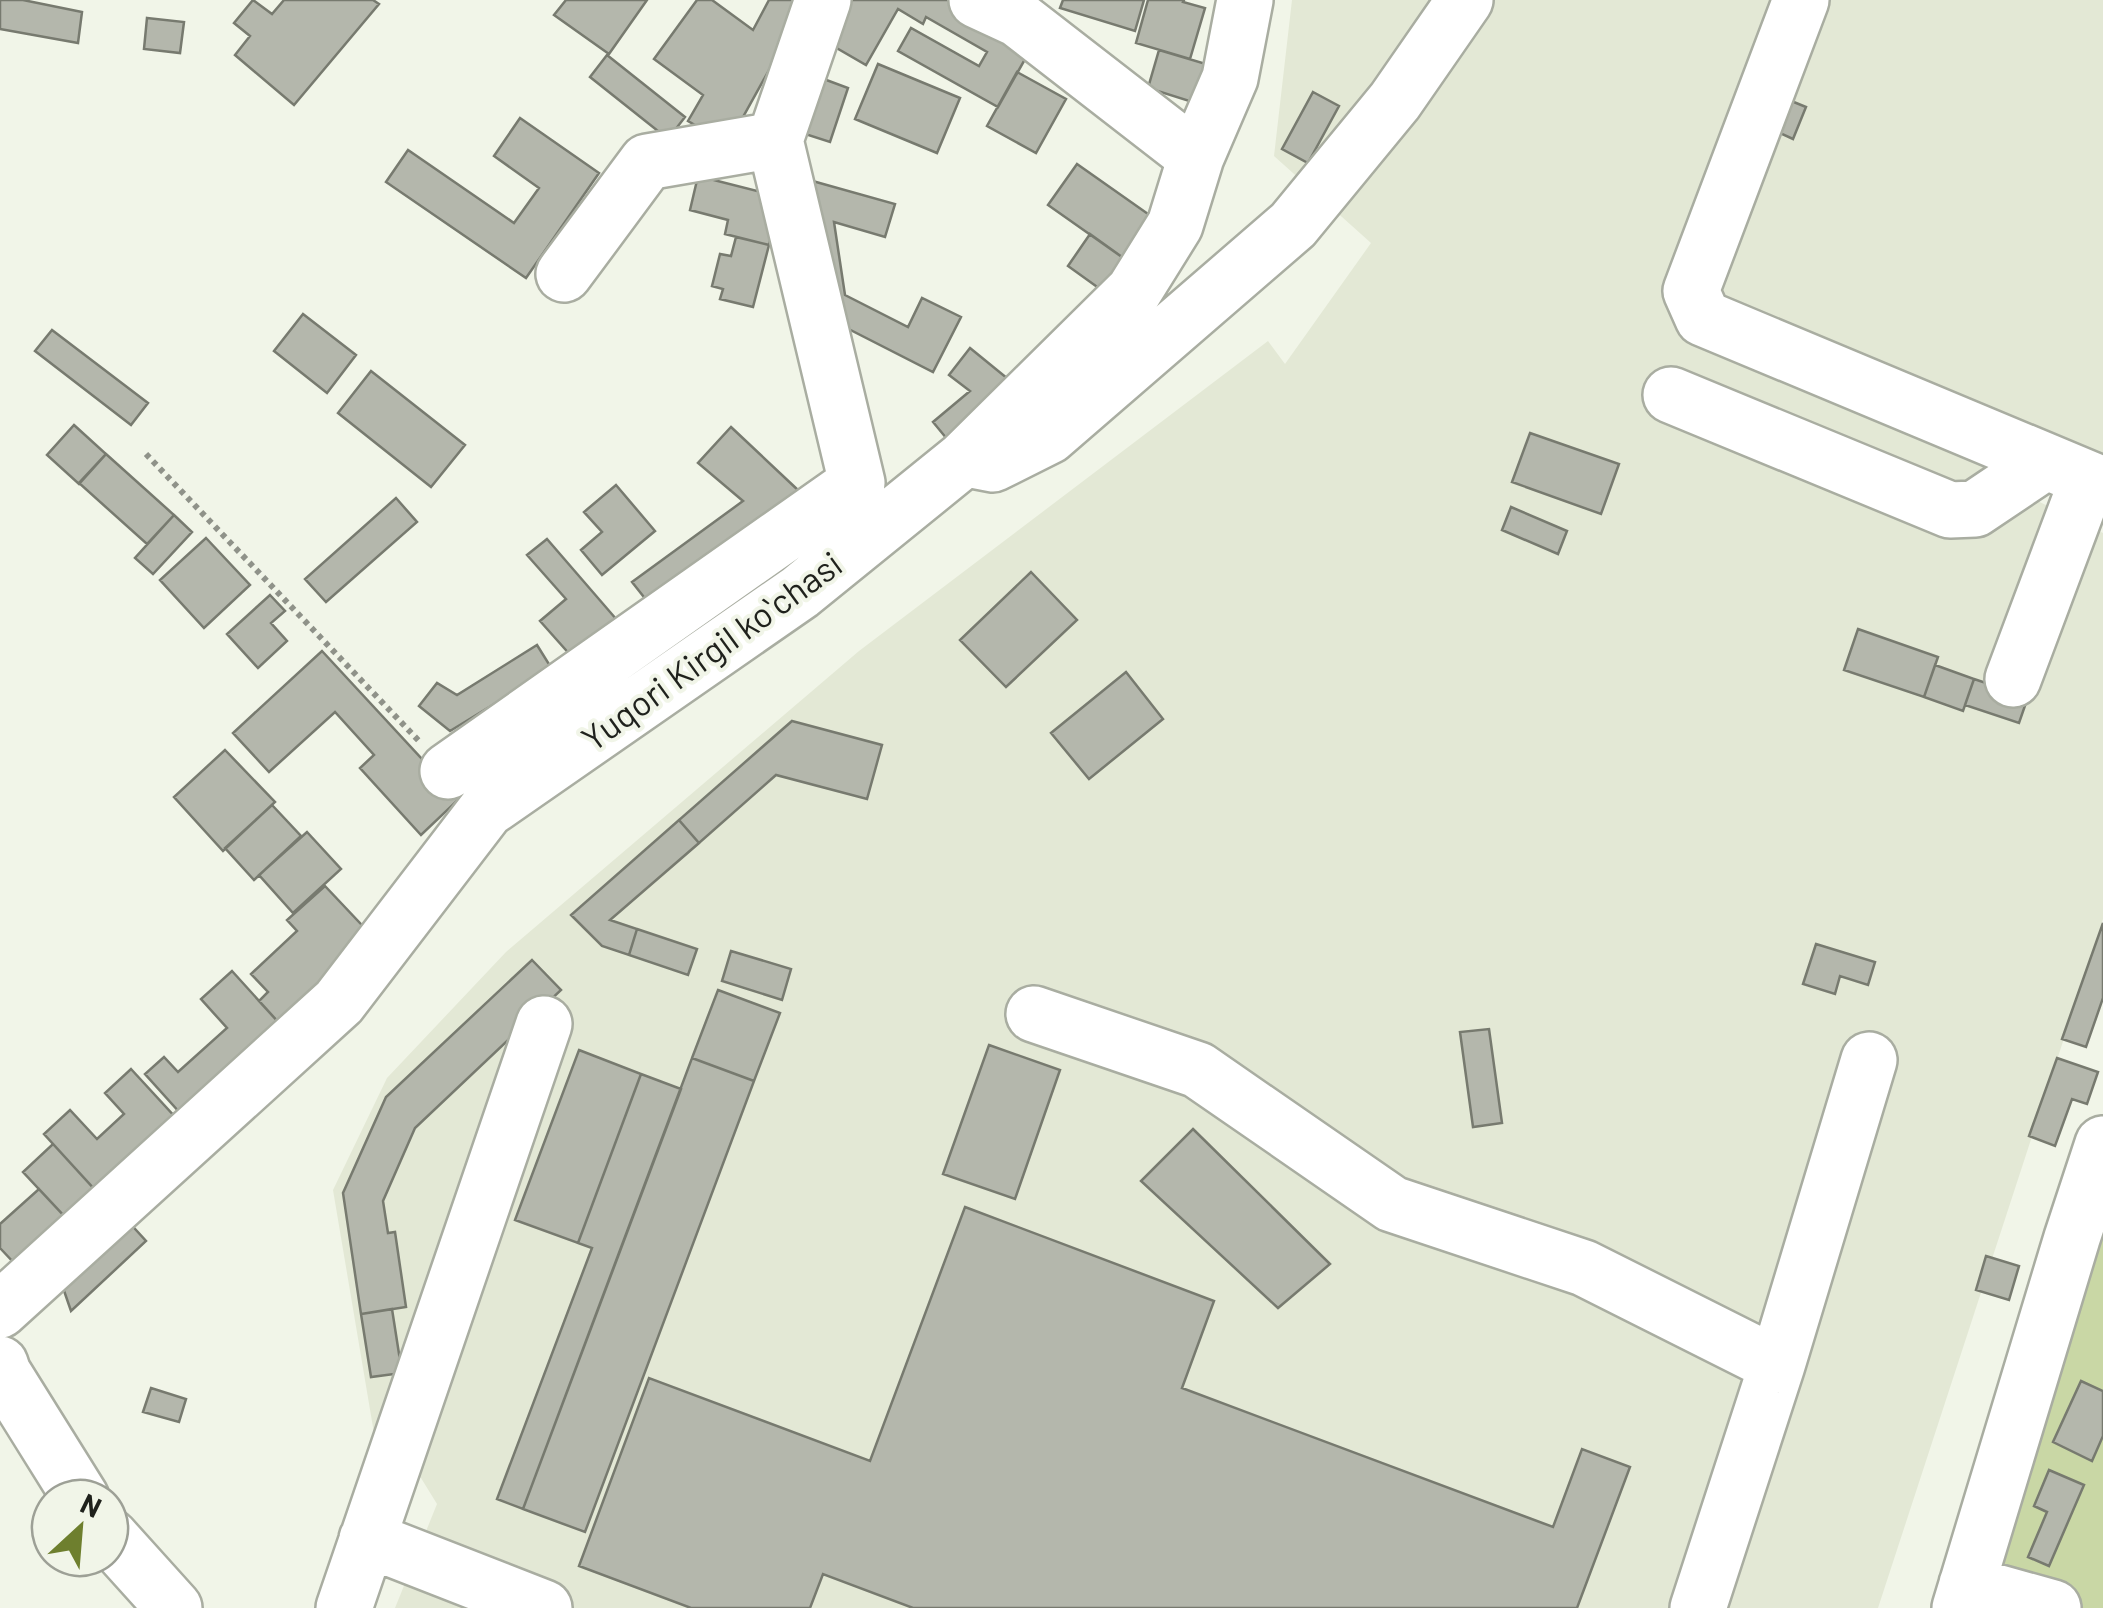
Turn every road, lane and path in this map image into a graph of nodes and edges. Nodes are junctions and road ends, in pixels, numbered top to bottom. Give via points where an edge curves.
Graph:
1 (823, 0) edge
2 (977, 0) edge
3 (1245, 0) edge
4 (1466, 0) edge
5 (1800, 0) edge
6 (775, 140) junction
7 (1196, 157) junction
8 (564, 274) dead end
9 (1671, 395) dead end
10 (146, 454) dead end
11 (964, 458) junction
12 (2079, 475) edge
13 (2013, 680) dead end
14 (448, 771) joint
15 (1034, 1014) dead end
16 (544, 1024) dead end
17 (1870, 1060) dead end
18 (2103, 1144) edge
19 (2087, 1243) edge
20 (0, 1310) edge
21 (0, 1364) edge
22 (1777, 1365) junction
23 (68, 1478) edge
24 (367, 1539) junction
25 (130, 1559) edge
26 (1964, 1596) edge
27 (174, 1608) edge
28 (344, 1608) edge
29 (544, 1608) edge
30 (1698, 1608) edge
31 (2052, 1608) edge

1 - 6 street
2 - 7 street via 1018,19
3 - 7 street, Yuqori Kirgil koʻchasi via 1230,78
4 - 11 street via 1395,101 1293,225 1048,436 994,464
5 - 12 street via 1691,291 1702,318
6 - 8 street via 647,162
6 - 14 street via 857,484
7 - 11 street, Yuqori Kirgil koʻchasi via 1175,225 1134,291
9 - 12 street via 1950,510 1975,509
10 - 14 path
11 - 20 street, Yuqori Kirgil koʻchasi via 800,592 486,810 339,1002
12 - 13 street
15 - 22 street via 1198,1070 1392,1204 1584,1268
16 - 24 street
17 - 22 street
18 - 19 street
19 - 26 street
21 - 23 street
22 - 30 street
24 - 28 street
24 - 29 street
25 - 27 street
26 - 31 street

